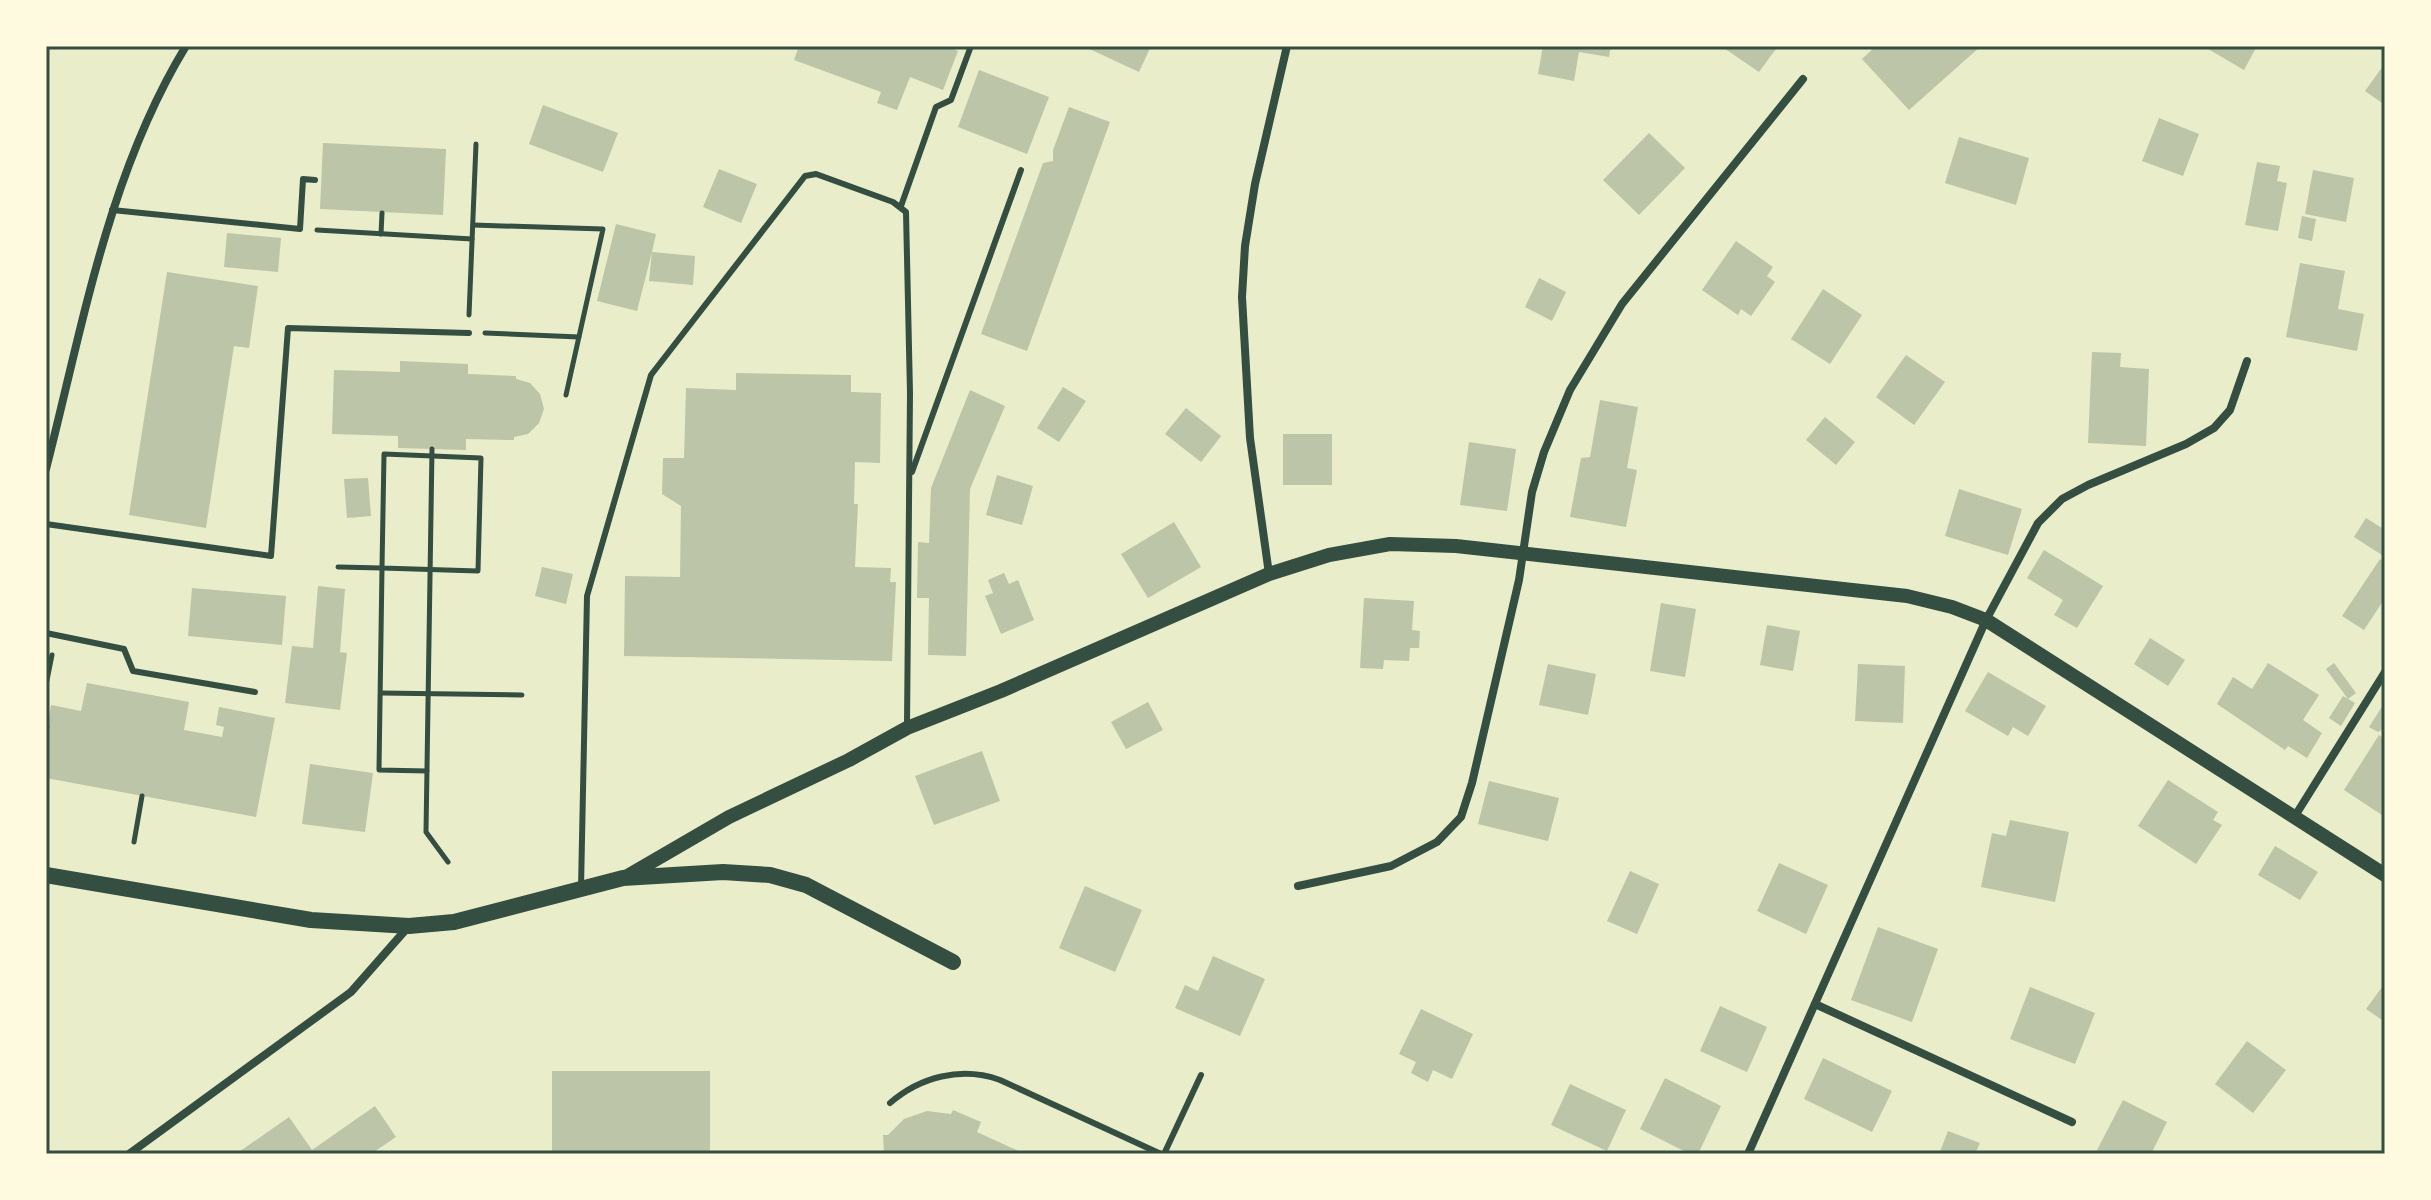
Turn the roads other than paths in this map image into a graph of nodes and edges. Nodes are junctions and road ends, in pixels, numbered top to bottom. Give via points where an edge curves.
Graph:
1 (186, 46) edge
2 (971, 46) edge
3 (1287, 46) edge
4 (1803, 79) dead end
5 (1021, 170) dead end
6 (315, 180) dead end
7 (901, 206) junction
8 (112, 210) junction
9 (469, 333) road end
10 (2247, 361) dead end
11 (46, 469) edge
12 (909, 479) junction
13 (46, 524) edge
14 (1522, 554) junction
15 (1269, 574) junction
16 (1986, 620) junction
17 (46, 633) edge
18 (2385, 672) edge
19 (255, 692) dead end
20 (907, 728) junction
21 (2295, 816) junction
22 (46, 875) edge
23 (2385, 875) edge
24 (623, 878) junction
25 (1298, 886) dead end
26 (581, 890) junction
27 (409, 926) junction
28 (953, 962) dead end
29 (1815, 1004) junction
30 (1201, 1075) dead end
31 (890, 1103) dead end
32 (2072, 1122) dead end
33 (129, 1154) edge
34 (1163, 1154) edge
35 (1748, 1154) edge

1 - 8 street via 150,111
2 - 7 lane via 951,100 936,107
3 - 15 street via 1255,184 1242,297 1250,438
4 - 14 street via 1622,304 1570,390 1532,492
5 - 12 lane
6 - 8 lane via 303,179 300,229
7 - 12 lane via 906,212
7 - 26 lane via 816,174 805,176 651,375 587,596
8 - 11 street
9 - 13 lane via 288,328 271,556
10 - 16 street via 2230,410 2214,428 2062,499 2038,523
12 - 20 lane
14 - 15 street via 1390,544 1329,555
14 - 16 street via 1907,596
14 - 25 street via 1461,817 1437,842 1391,866
15 - 20 street
16 - 21 street
16 - 29 street
17 - 19 lane via 124,649 133,671
18 - 21 street
20 - 24 street via 729,817
21 - 23 street
22 - 27 main road via 311,920
24 - 26 main road
24 - 28 main road via 770,875 806,885
26 - 27 main road via 454,922
27 - 33 street via 351,992
29 - 32 street
29 - 35 street
30 - 34 lane
31 - 34 lane via 923,1081 981,1074

